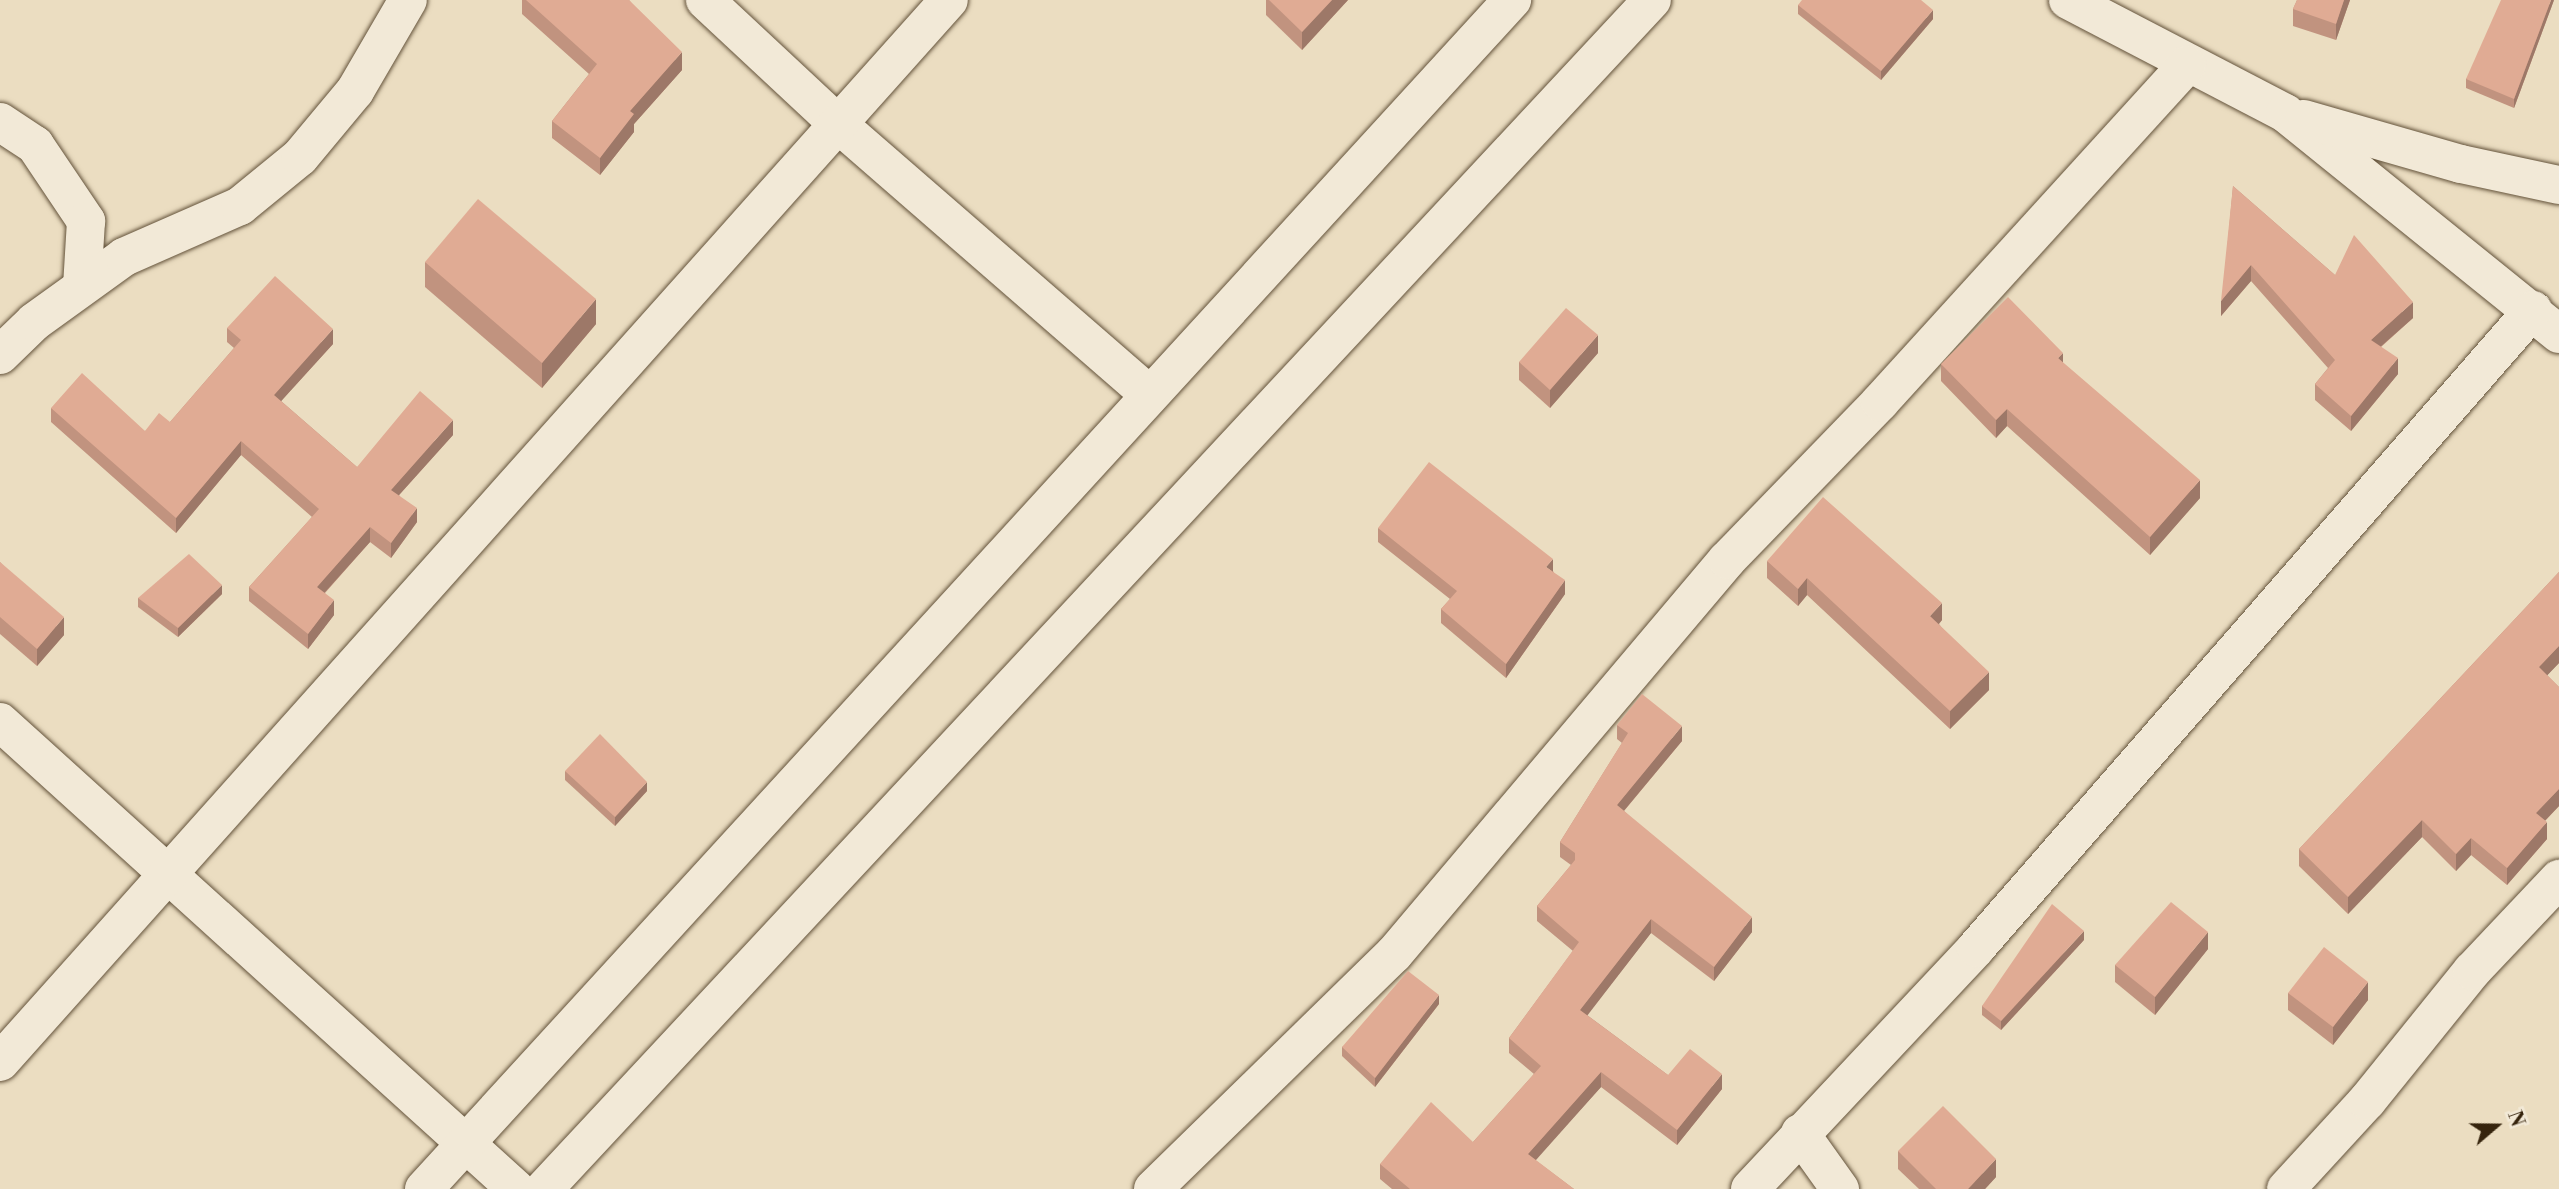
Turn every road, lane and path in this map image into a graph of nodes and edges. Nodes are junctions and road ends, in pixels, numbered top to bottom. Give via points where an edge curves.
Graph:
1 (408, 0) edge
2 (705, 0) edge
3 (949, 0) edge
4 (1512, 0) edge
5 (1652, 0) edge
6 (2068, 0) edge
7 (2187, 65) junction
8 (2286, 113) junction
9 (0, 122) edge
10 (838, 124) junction
11 (2559, 185) edge
12 (82, 286) junction
13 (2546, 322) edge
14 (0, 355) edge
15 (1150, 396) junction
16 (0, 722) edge
17 (169, 874) junction
18 (2559, 878) edge
19 (0, 1062) edge
20 (1800, 1133) junction
21 (465, 1142) junction
22 (1161, 1187) edge
23 (424, 1189) edge
24 (516, 1189) edge
25 (544, 1189) edge
26 (1750, 1189) edge
27 (1840, 1189) edge
28 (2286, 1189) edge

1 - 12 street via 355,91 300,157 240,206 124,257
2 - 10 street
3 - 10 street
4 - 15 street
5 - 25 street
6 - 7 street
7 - 8 street
7 - 22 street via 1880,402 1727,560 1394,954
8 - 11 street via 2461,164
8 - 13 street
9 - 12 street via 35,145 86,221
10 - 15 street
10 - 17 street
12 - 14 street via 34,321
13 - 20 street via 1984,939
15 - 21 street
16 - 17 street
17 - 19 street
17 - 21 street
18 - 28 street via 2472,971 2367,1101
20 - 26 street
20 - 27 street
21 - 23 street
21 - 24 street

